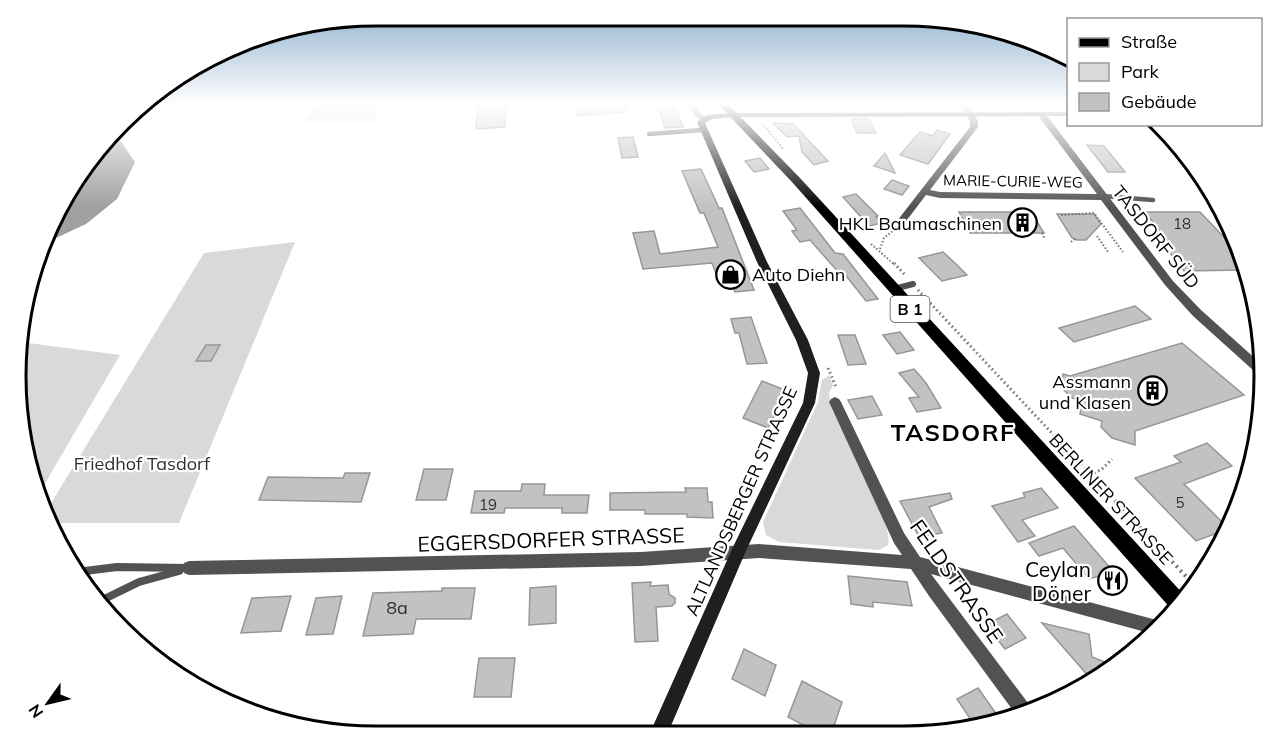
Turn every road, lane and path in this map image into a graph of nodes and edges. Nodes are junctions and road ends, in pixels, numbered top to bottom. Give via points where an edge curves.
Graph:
1 (709, 138) edge
2 (755, 138) edge
3 (966, 138) edge
4 (1059, 138) edge
5 (924, 192) junction
6 (1102, 196) junction
7 (1153, 201) dead end
8 (1061, 214) dead end
9 (900, 223) joint
10 (1042, 233) dead end
11 (1097, 236) dead end
12 (1045, 239) dead end
13 (1074, 239) dead end
14 (1071, 242) dead end
15 (1108, 252) dead end
16 (1123, 252) dead end
17 (913, 284) junction
18 (893, 290) junction
19 (1254, 364) edge
20 (828, 368) dead end
21 (836, 394) joint
22 (1112, 459) dead end
23 (1090, 474) junction
24 (738, 552) junction
25 (916, 563) junction
26 (189, 568) junction
27 (85, 571) edge
28 (1189, 580) edge
29 (106, 598) edge
30 (1174, 599) edge
31 (1149, 625) edge
32 (1020, 706) edge
33 (662, 726) edge

1 - 24 main road, ALTLANDSBERGER STRASSE via 814,373 809,403
2 - 18 main road, BERLINER STRASSE / B 1
3 - 5 street
4 - 6 street, TASDORF SÜD
5 - 6 street, MARIE-CURIE-WEG
5 - 9 street
6 - 7 lane
6 - 19 street, TASDORF SÜD via 1169,283
8 - 16 path via 1094,213
9 - 17 path, BERLINER STRASSE via 884,238 880,249
10 - 12 path
11 - 15 path
13 - 14 path
17 - 18 lane
17 - 23 path, BERLINER STRASSE
18 - 30 main road, BERLINER STRASSE / B 1
20 - 21 path
21 - 25 street, FELDSTRASSE via 899,538
22 - 23 path
23 - 28 path, BERLINER STRASSE
24 - 25 street, EGGERSDORFER STRASSE
24 - 26 street, EGGERSDORFER STRASSE via 641,559
24 - 33 main road, ALTLANDSBERGER STRASSE
25 - 31 street, EGGERSDORFER STRASSE
25 - 32 street, FELDSTRASSE
26 - 27 lane via 117,567
26 - 29 lane via 139,582

